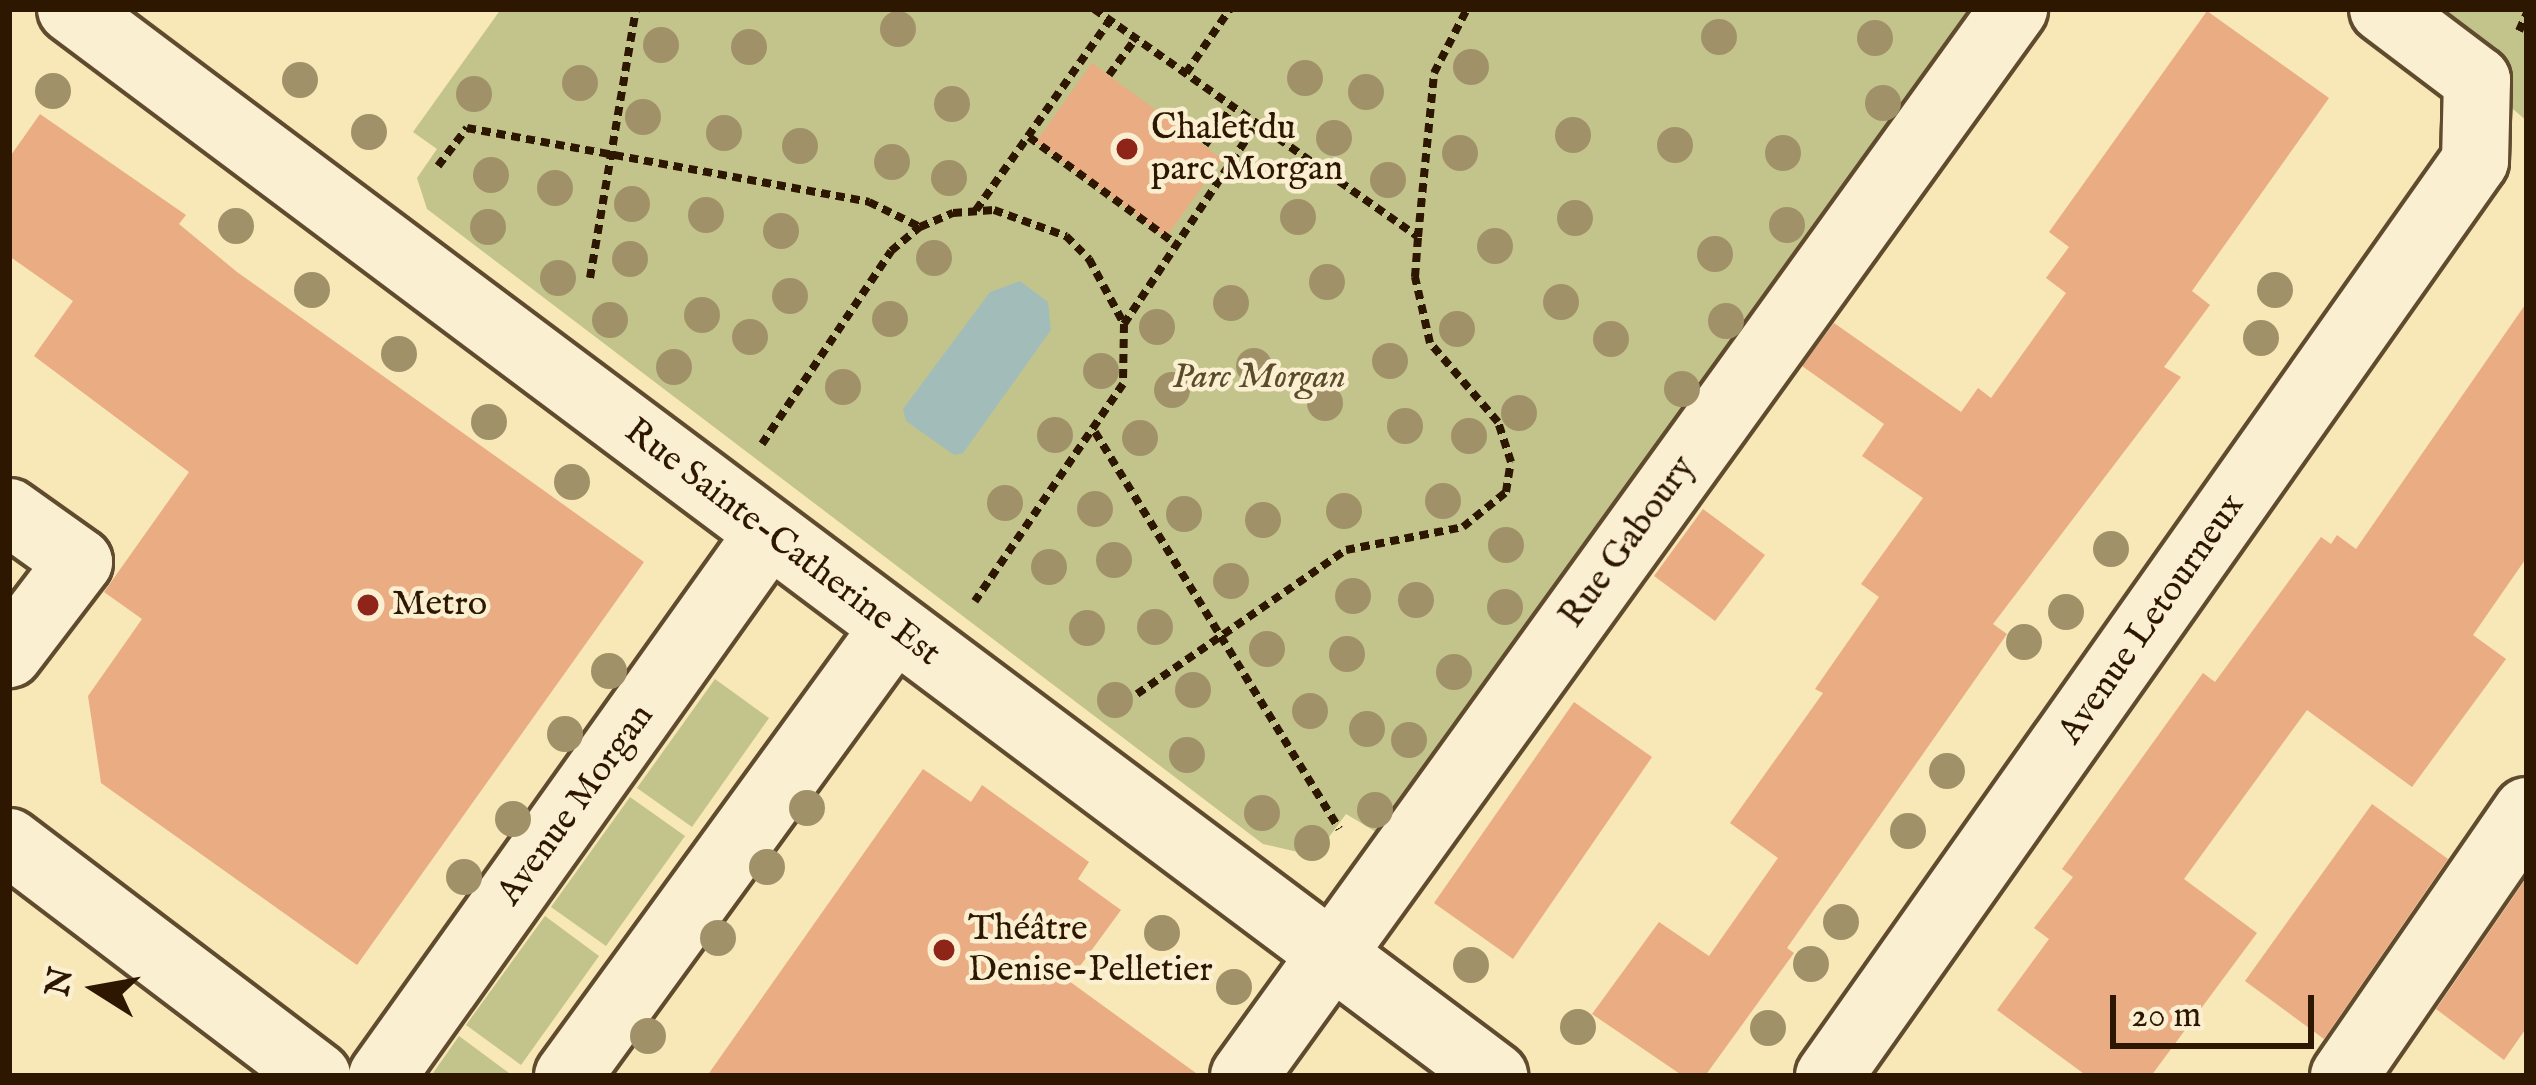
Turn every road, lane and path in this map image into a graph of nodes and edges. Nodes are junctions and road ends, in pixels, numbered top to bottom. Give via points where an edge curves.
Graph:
1 (71, 9) edge
2 (636, 9) edge
3 (1094, 9) edge
4 (1229, 9) edge
5 (1467, 9) edge
6 (2014, 9) edge
7 (2383, 9) edge
8 (1110, 20) junction
9 (1136, 38) junction
10 (1186, 73) junction
11 (1108, 75) dead end
12 (1233, 106) junction
13 (1257, 123) junction
14 (1029, 137) junction
15 (1205, 146) dead end
16 (614, 155) junction
17 (2501, 164) edge
18 (438, 166) dead end
19 (975, 212) junction
20 (920, 227) junction
21 (1418, 237) junction
22 (1177, 245) junction
23 (590, 278) dead end
24 (1124, 324) junction
25 (1095, 432) junction
26 (755, 462) dead end
27 (9, 512) edge
28 (769, 532) junction
29 (971, 608) dead end
30 (895, 628) junction
31 (1226, 636) junction
32 (9, 654) edge
33 (1137, 694) dead end
34 (2527, 812) edge
35 (1343, 837) dead end
36 (9, 842) edge
37 (1330, 954) junction
38 (317, 1076) edge
39 (382, 1076) edge
40 (568, 1076) edge
41 (1244, 1076) edge
42 (1495, 1076) edge
43 (1829, 1076) edge
44 (2344, 1076) edge

1 - 28 street, Rue Sainte-Catherine Est
2 - 16 path
3 - 8 path
4 - 10 path
5 - 21 path via 1434,73
6 - 37 street, Rue Gaboury
7 - 17 street via 2477,80
8 - 9 path
8 - 14 path
9 - 10 path
9 - 11 path
10 - 12 path
12 - 13 path
12 - 15 path
13 - 21 path
13 - 22 path
14 - 19 path
14 - 22 path
16 - 18 path via 467,128
16 - 20 path via 869,202
16 - 23 path
17 - 43 street, Avenue Letourneux
19 - 20 path
19 - 24 path via 1032,218 1066,236 1089,259
20 - 26 path via 891,251 772,419
21 - 31 path via 1415,278 1430,343 1498,422 1511,463 1505,492 1463,527 1346,550
22 - 24 path
24 - 25 path via 1123,385
25 - 29 path
25 - 31 path
27 - 32 street via 79,562
28 - 30 street, Rue Sainte-Catherine Est
28 - 39 street, Avenue Morgan
30 - 37 street, Rue Sainte-Catherine Est
30 - 40 street
31 - 33 path
31 - 35 path
34 - 44 street
36 - 38 street
37 - 41 street, Rue Gaboury
37 - 42 street, Rue Sainte-Catherine Est

